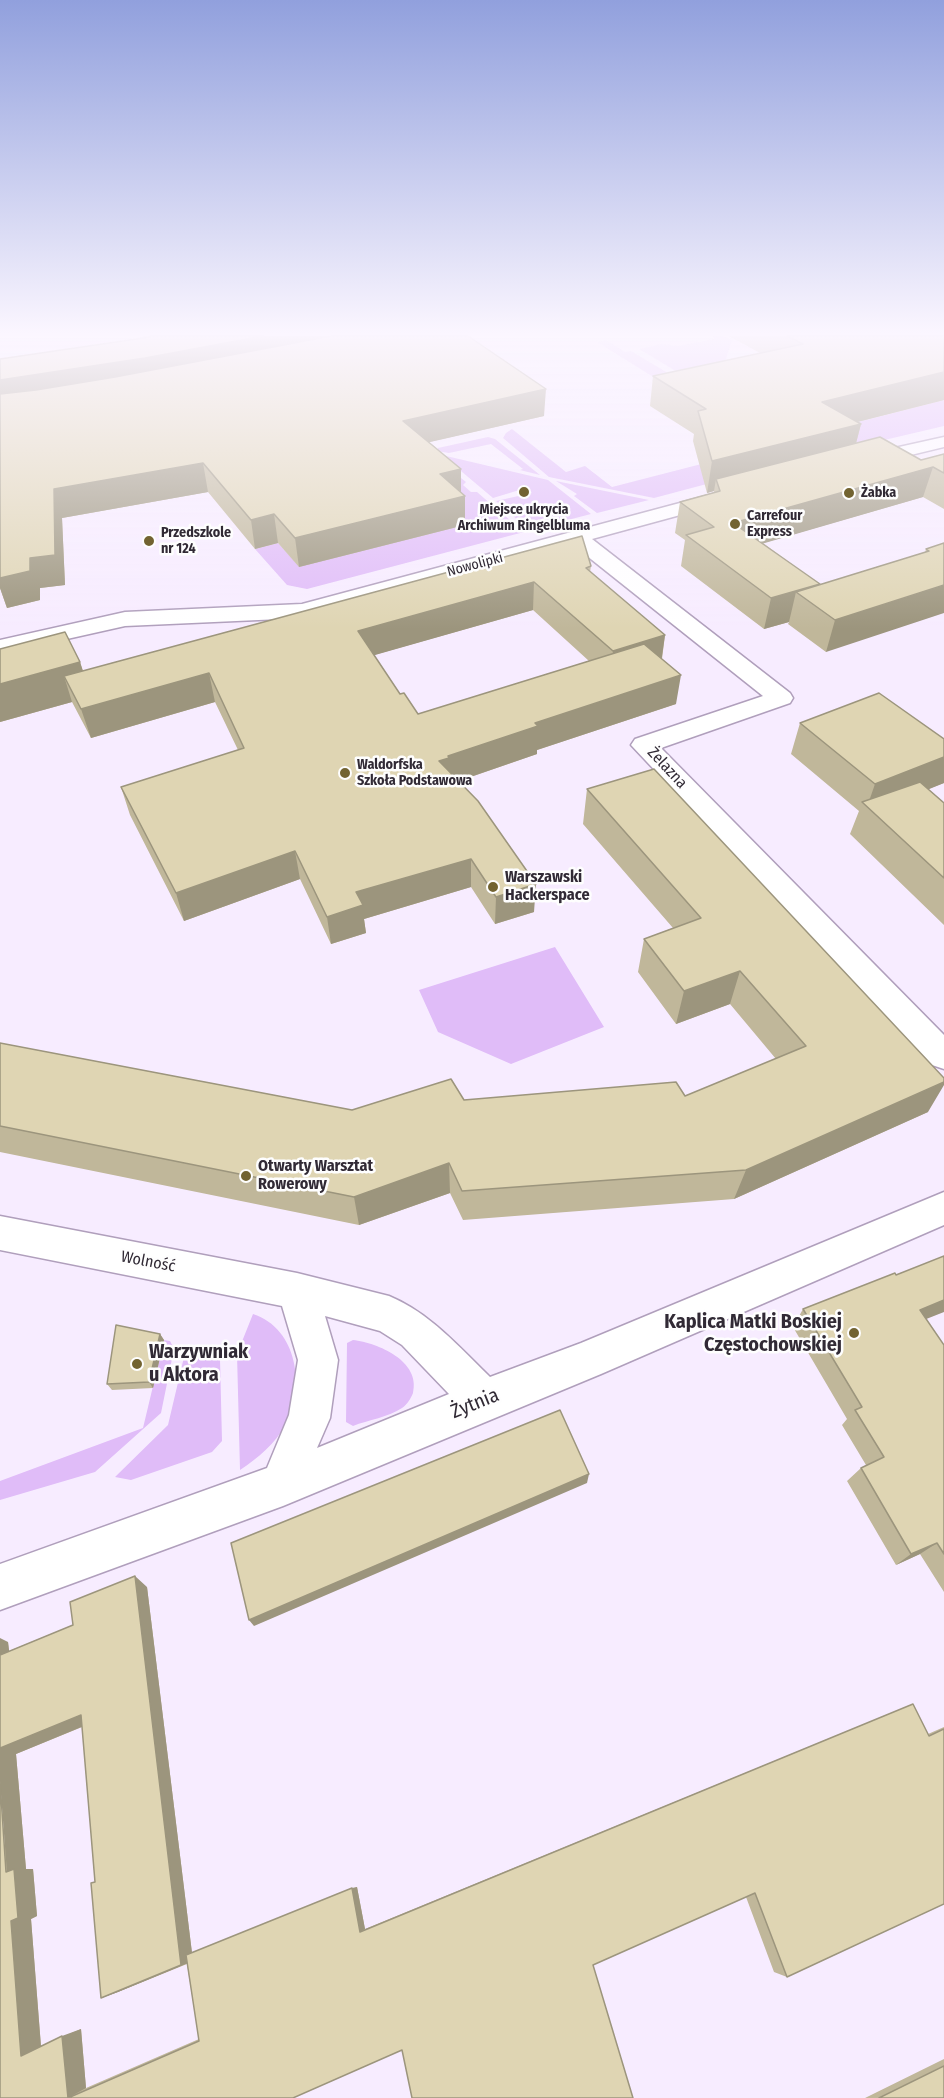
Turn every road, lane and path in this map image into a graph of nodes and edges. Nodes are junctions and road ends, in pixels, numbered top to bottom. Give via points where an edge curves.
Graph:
1 (944, 442) edge
2 (846, 465) edge
3 (744, 492) edge
4 (577, 538) junction
5 (0, 647) edge
6 (944, 1056) edge
7 (944, 1208) edge
8 (0, 1233) edge
9 (297, 1291) junction
10 (484, 1400) junction
11 (283, 1484) junction
12 (0, 1587) edge

1 - 2 street
3 - 4 street, Nowolipki
4 - 5 street, Nowolipki via 303,611 125,619
4 - 6 street, Żelazna via 781,698 644,746
7 - 10 street, Żytnia
8 - 9 street, Wolność
9 - 10 street, Wolność via 389,1315 417,1332
9 - 11 street via 318,1360 309,1418
10 - 11 street, Żytnia
11 - 12 street, Żytnia

